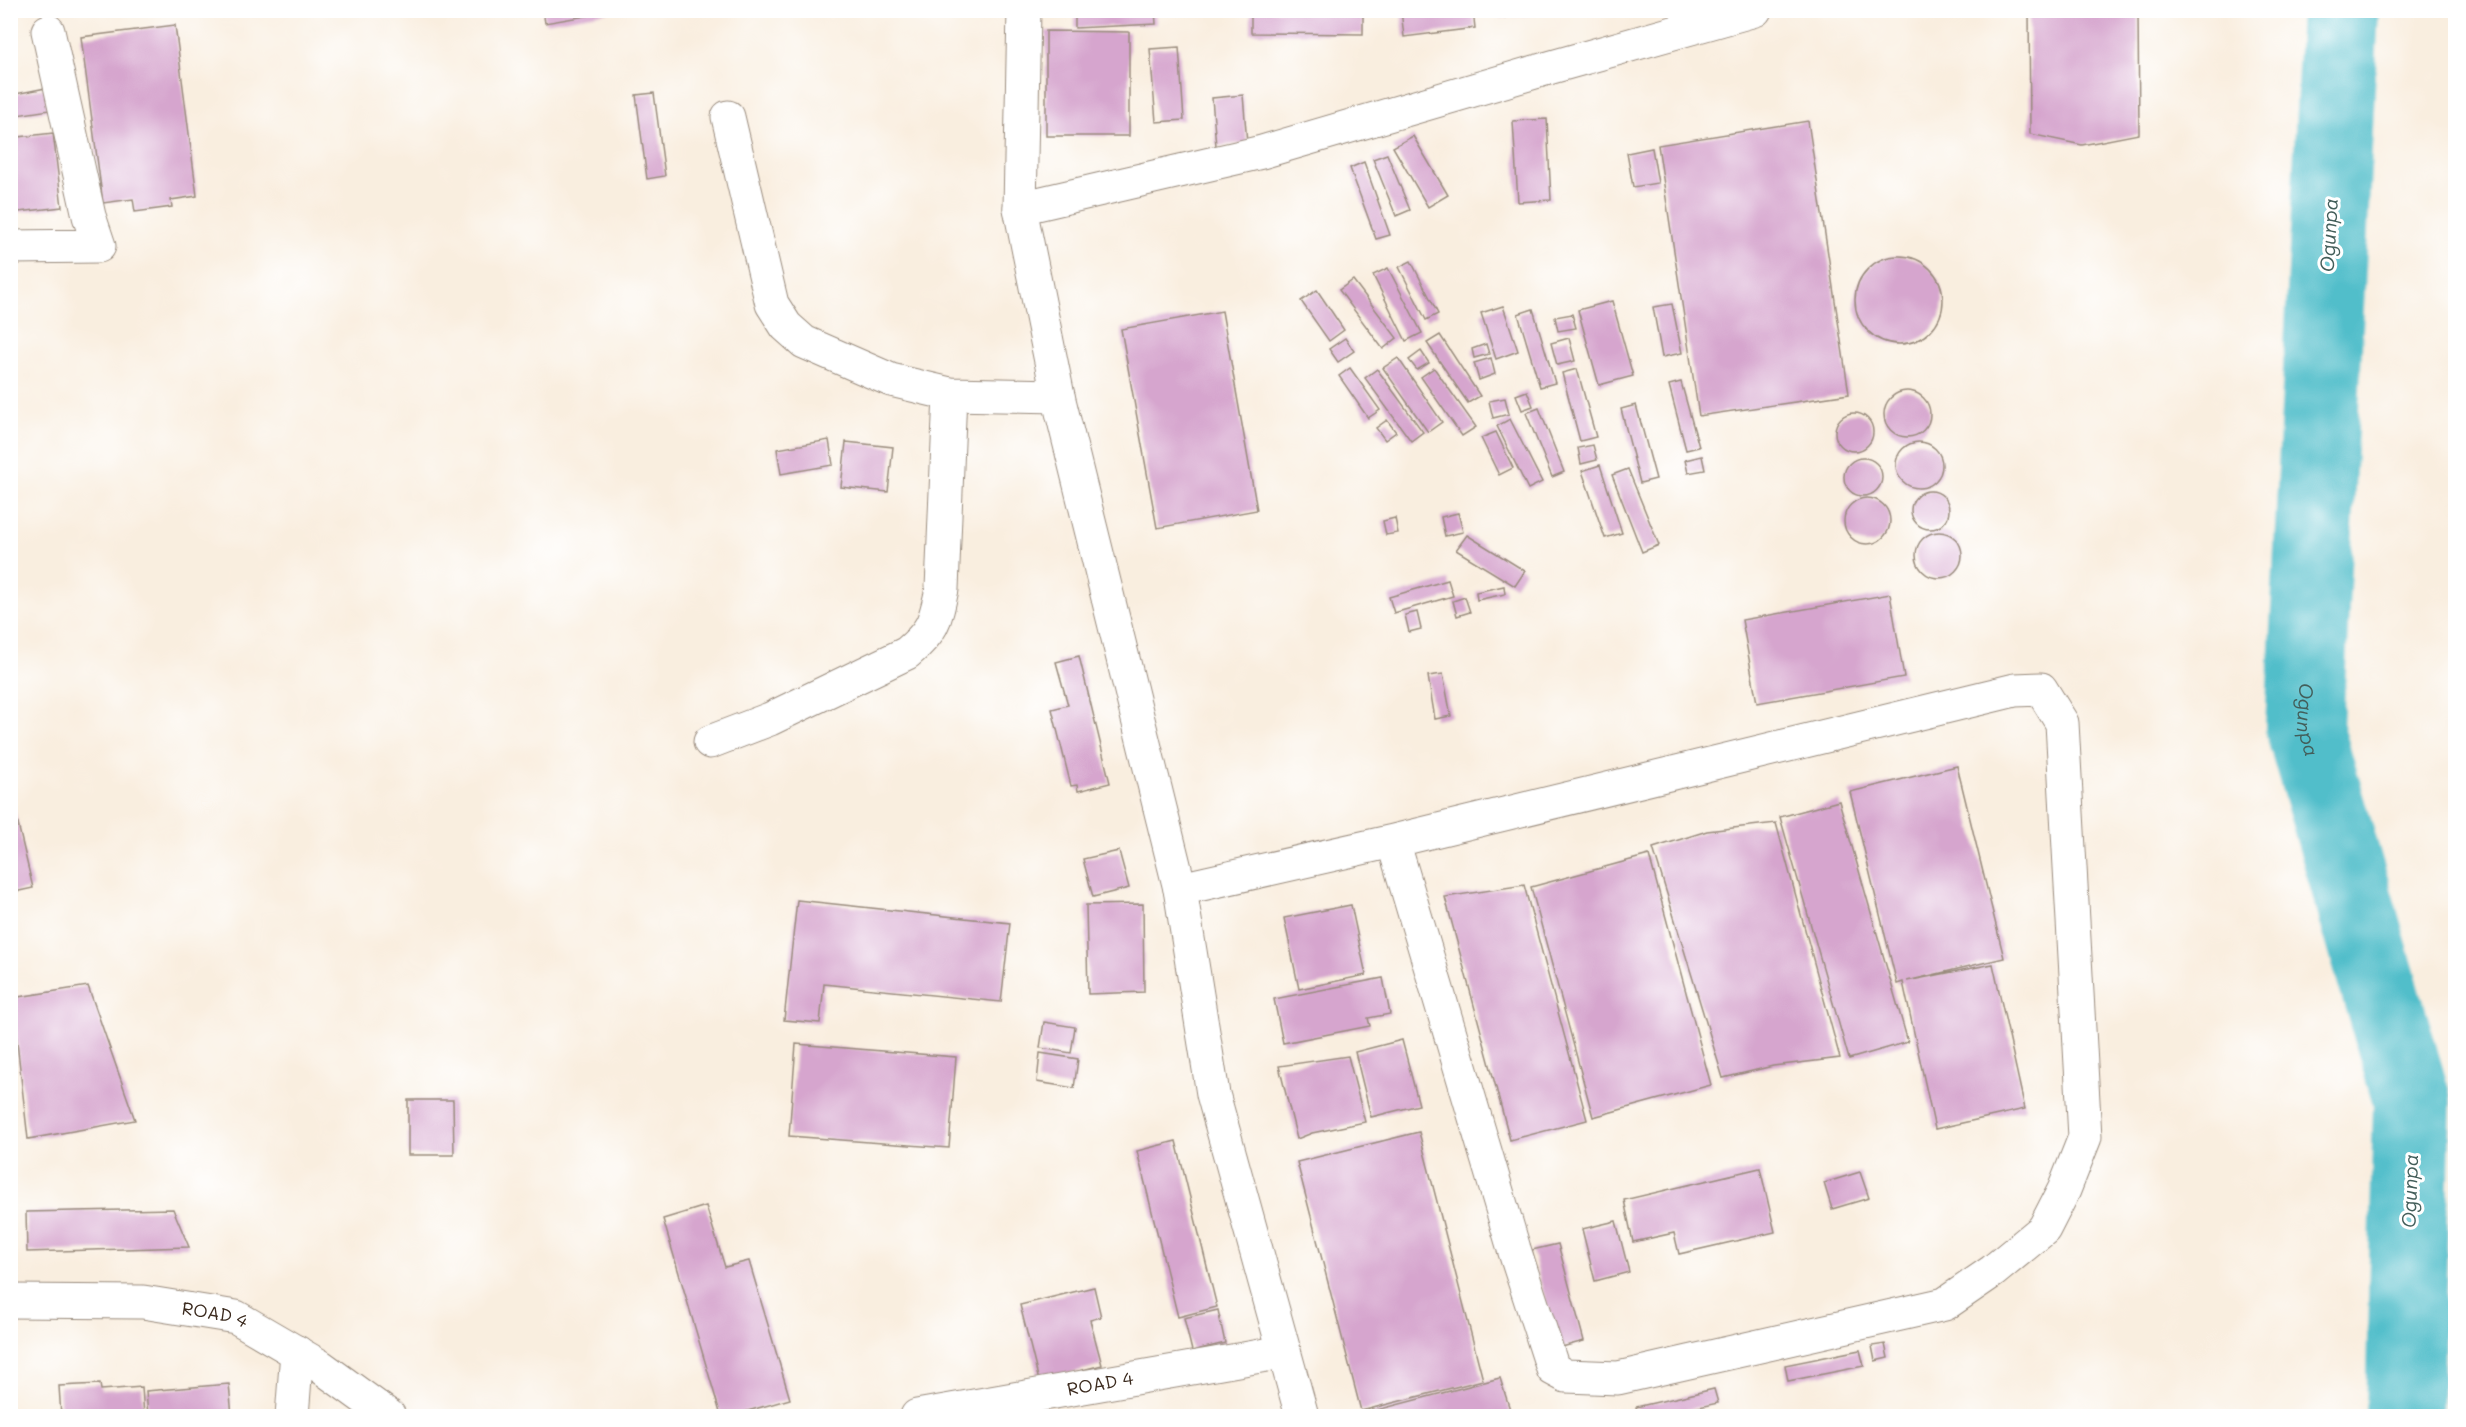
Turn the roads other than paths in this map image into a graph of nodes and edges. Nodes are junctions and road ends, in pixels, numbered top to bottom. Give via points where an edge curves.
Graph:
1 (1024, 10) edge
2 (1755, 10) edge
3 (48, 32) dead end
4 (728, 117) dead end
5 (1020, 207) junction
6 (10, 248) edge
7 (950, 394) junction
8 (1058, 396) junction
9 (710, 742) dead end
10 (1393, 841) junction
11 (1180, 889) junction
12 (10, 1301) edge
13 (297, 1352) junction
14 (1283, 1352) junction
15 (292, 1416) edge
16 (389, 1416) edge
17 (917, 1416) edge
18 (1302, 1416) edge

1 - 5 street
2 - 5 street via 1262,152
3 - 6 street via 99,246
4 - 7 street via 772,304 786,326 804,342 891,380
5 - 8 street
7 - 8 street
7 - 9 street via 942,589 936,617 926,637 907,653 770,719
8 - 11 street
10 - 10 street via 1553,1369 1566,1376 1618,1378 1945,1304 2044,1229 2085,1137 2062,723 2041,689 2003,693
10 - 11 street
11 - 14 street via 1213,1094
12 - 13 street, ROAD 4 via 143,1302 236,1317
13 - 15 street
13 - 16 street, ROAD 4
14 - 17 street, ROAD 4
14 - 18 street

